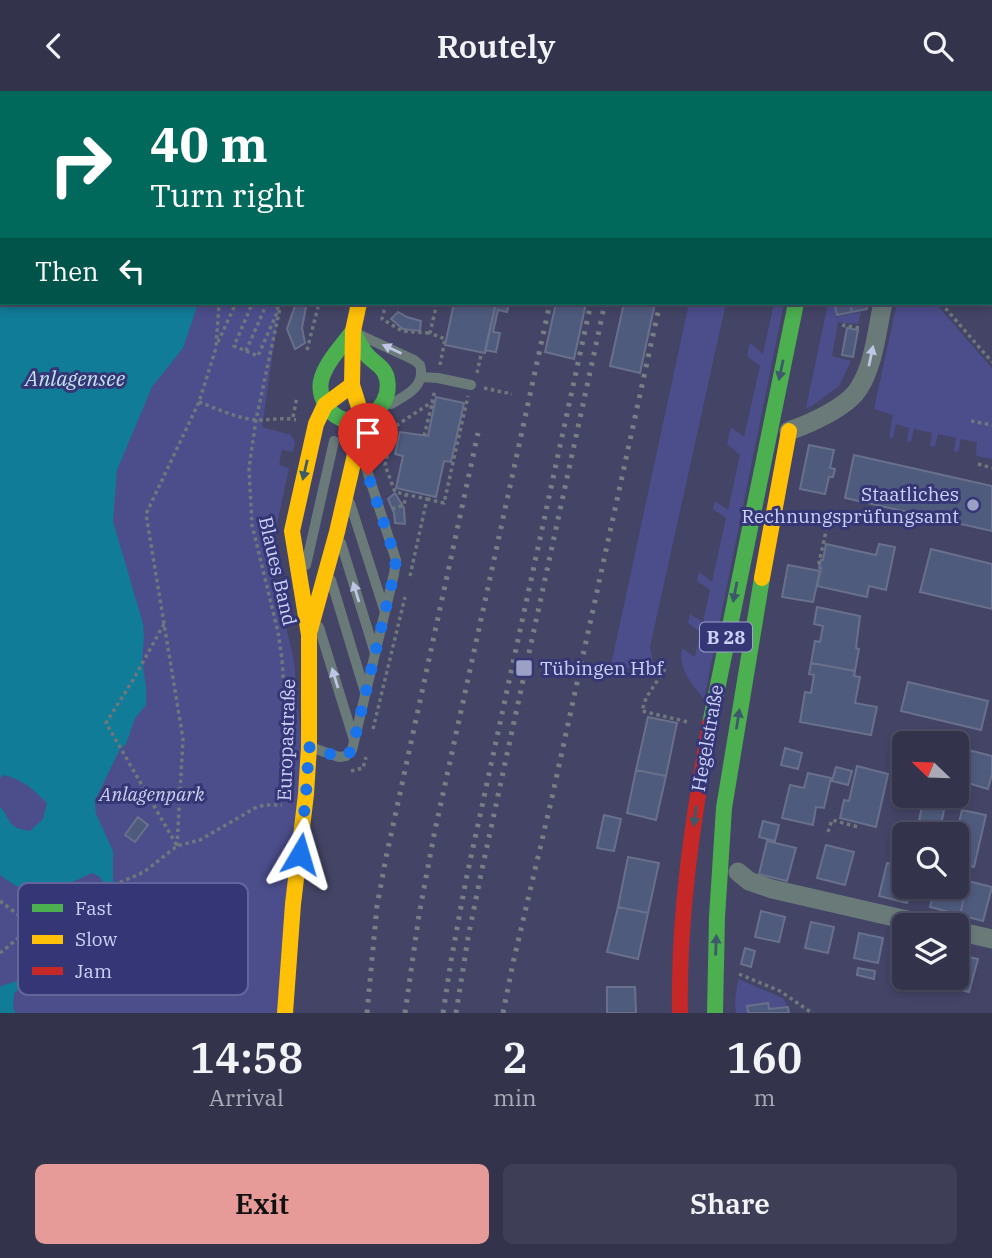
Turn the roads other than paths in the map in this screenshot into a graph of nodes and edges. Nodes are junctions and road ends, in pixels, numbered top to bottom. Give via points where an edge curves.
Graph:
1 (358, 305) edge
2 (796, 305) edge
3 (883, 305) edge
4 (352, 331) junction
5 (421, 377) junction
6 (474, 380) road end
7 (352, 385) junction
8 (325, 405) junction
9 (378, 412) junction
10 (363, 420) junction
11 (790, 425) joint
12 (334, 441) dead end
13 (358, 443) junction
14 (346, 491) junction
15 (337, 532) junction
16 (328, 569) junction
17 (301, 589) junction
18 (385, 612) junction
19 (315, 616) junction
20 (309, 635) junction
21 (375, 653) junction
22 (366, 693) junction
23 (354, 740) junction
24 (309, 747) junction
25 (738, 872) dead end
26 (892, 917) edge
27 (969, 934) edge
28 (992, 939) edge
29 (285, 1013) edge
30 (680, 1013) edge
31 (715, 1013) edge

1 - 4 main road, Europastraße
2 -> 30 main road, Hegelstraße / B 28 via 708,726 687,882
11 -> 3 street, Hegelstraße via 809,424 860,388
5 -> 4 lane via 420,365 414,360
4 - 7 main road, Europastraße
4 - 8 main road via 321,378
4 - 9 main road via 387,380 388,391
5 - 6 lane
5 - 9 lane via 406,396
7 - 8 main road
7 - 10 main road, Europastraße
8 - 10 main road via 340,418
8 -> 17 main road, Europastraße via 316,424 292,531
9 - 10 main road
10 - 13 main road, Europastraße
31 -> 11 main road, Hegelstraße / B 28 via 724,808
12 - 17 lane
13 - 14 main road, Europastraße
13 - 18 lane via 396,560
14 - 15 main road, Europastraße
14 - 18 lane
15 - 16 main road, Europastraße
21 -> 15 lane
16 - 19 main road, Europastraße
16 - 22 lane
17 - 20 main road, Europastraße
18 - 21 lane
19 - 20 main road, Europastraße
23 -> 19 lane
20 - 24 main road, Europastraße
21 - 22 lane
22 - 23 lane
23 - 24 lane via 342,757
24 - 29 main road, Europastraße
25 - 26 street via 772,889
27 - 28 street

